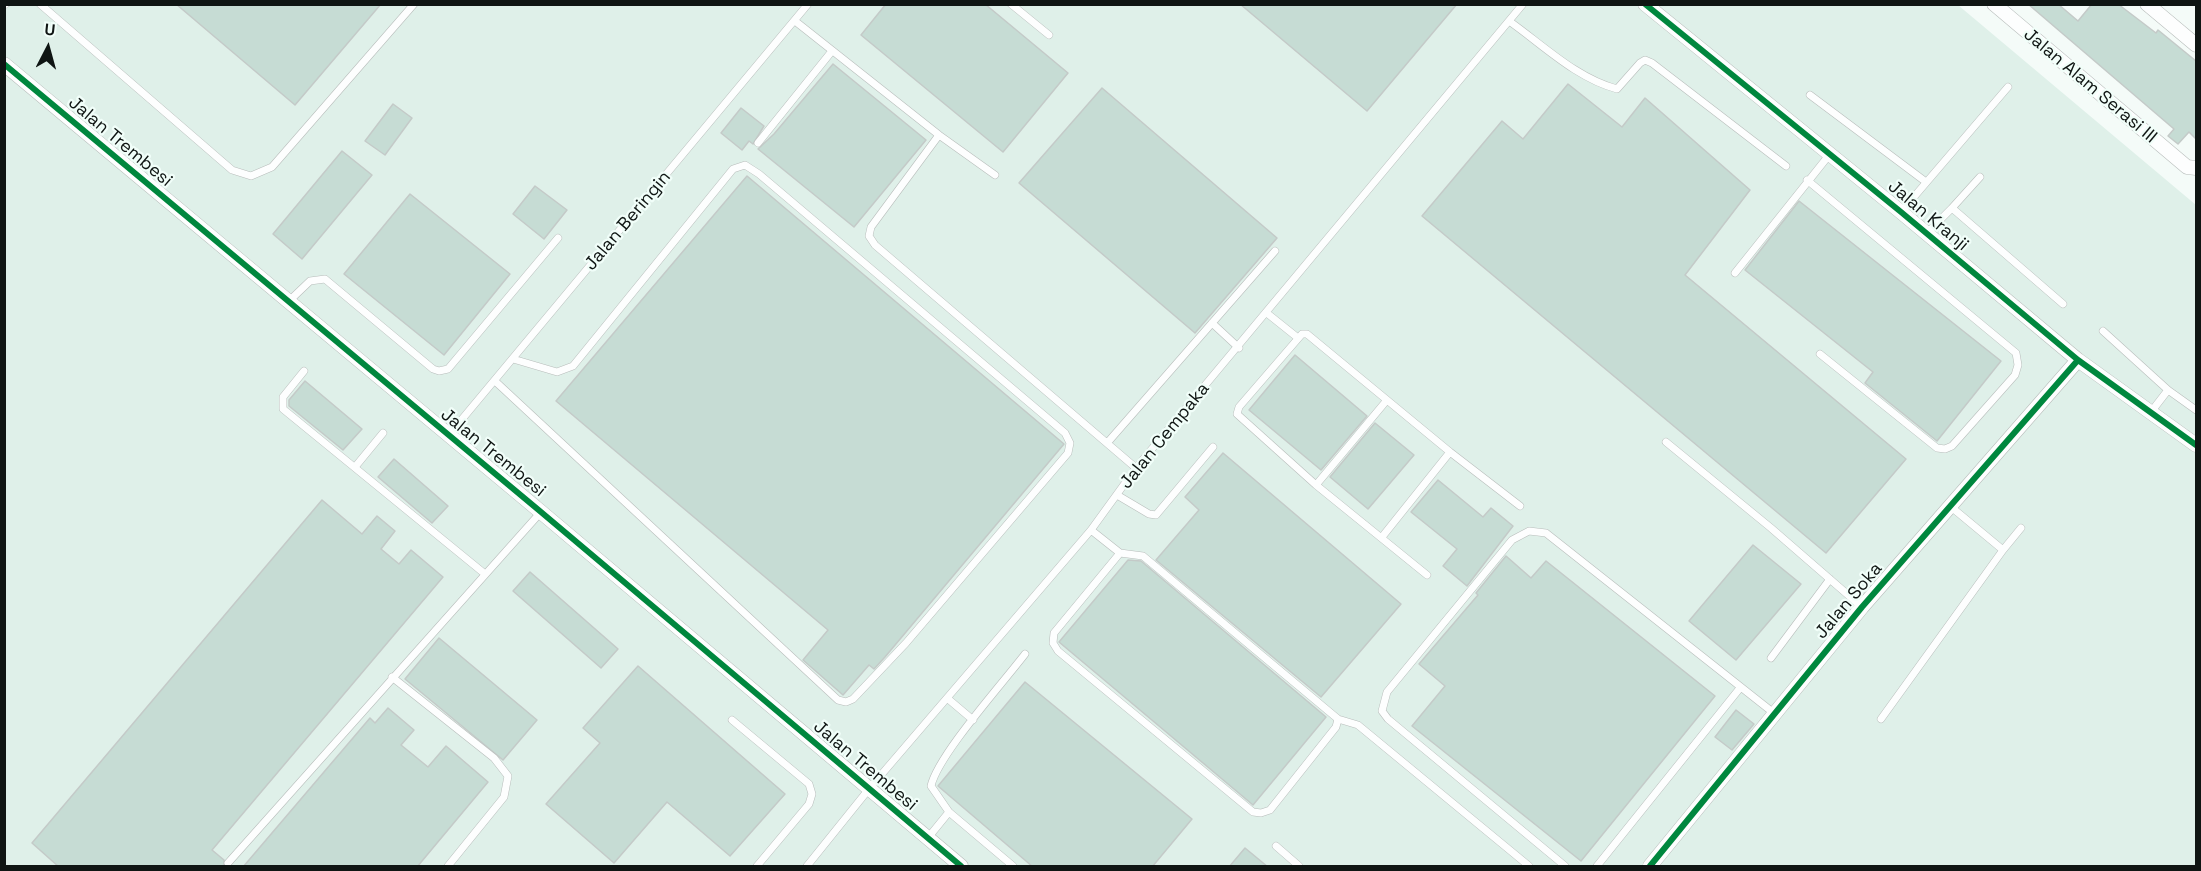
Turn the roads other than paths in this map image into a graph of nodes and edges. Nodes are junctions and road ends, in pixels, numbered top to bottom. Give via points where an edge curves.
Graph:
1 (40, 4) edge
2 (414, 4) edge
3 (808, 4) edge
4 (1011, 4) edge
5 (1645, 4) edge
6 (1994, 4) edge
7 (2147, 4) edge
8 (1522, 5) edge
9 (795, 21) junction
10 (1509, 21) junction
11 (1049, 35) dead end
12 (2196, 45) edge
13 (832, 51) junction
14 (4, 64) edge
15 (2008, 87) dead end
16 (1810, 95) dead end
17 (939, 135) junction
18 (758, 143) dead end
19 (1830, 154) junction
20 (1786, 166) dead end
21 (2192, 168) edge
22 (995, 175) dead end
23 (1980, 177) dead end
24 (1807, 180) junction
25 (1926, 182) junction
26 (1952, 208) junction
27 (1901, 212) junction
28 (1926, 234) junction
29 (558, 238) dead end
30 (1275, 251) dead end
31 (1736, 273) dead end
32 (288, 302) junction
33 (2063, 304) dead end
34 (1268, 314) junction
35 (1212, 323) junction
36 (2103, 332) dead end
37 (1298, 338) junction
38 (1239, 348) junction
39 (1820, 354) dead end
40 (513, 359) junction
41 (2078, 360) junction
42 (304, 371) dead end
43 (496, 382) junction
44 (2168, 390) junction
45 (1387, 400) junction
46 (2196, 410) edge
47 (2151, 412) junction
48 (383, 433) dead end
49 (448, 436) junction
50 (1108, 442) junction
51 (1665, 442) dead end
52 (2196, 446) edge
53 (1213, 447) dead end
54 (1450, 453) junction
55 (355, 467) junction
56 (1136, 468) junction
57 (1316, 485) junction
58 (1117, 495) junction
59 (1520, 506) dead end
60 (1950, 506) junction
61 (542, 512) junction
62 (2021, 528) dead end
63 (1092, 530) junction
64 (1382, 537) junction
65 (2003, 550) junction
66 (1120, 553) junction
67 (485, 574) junction
68 (1427, 575) dead end
69 (1830, 579) junction
70 (1862, 607) junction
71 (1025, 654) dead end
72 (1771, 658) dead end
73 (392, 677) junction
74 (1740, 688) junction
75 (947, 698) junction
76 (1774, 714) junction
77 (1338, 719) junction
78 (1881, 719) dead end
79 (732, 720) dead end
80 (973, 720) junction
81 (869, 789) junction
82 (949, 812) junction
83 (927, 839) junction
84 (1276, 846) dead end
85 (228, 863) dead end
86 (447, 867) edge
87 (757, 867) edge
88 (807, 867) edge
89 (961, 867) edge
90 (1013, 867) edge
91 (1299, 867) edge
92 (1529, 867) edge
93 (1565, 867) edge
94 (1597, 867) edge
95 (1650, 867) edge

1 - 2 lane via 232,170 250,176 272,167
3 - 9 lane, Jalan Beringin
4 - 11 lane
5 - 19 street, Jalan Kranji
6 - 21 street, Jalan Alam Serasi III
7 - 12 street
8 - 10 lane, Jalan Cempaka
9 - 13 lane
9 - 40 lane, Jalan Beringin
10 - 20 lane via 1569,66 1609,87 1617,89 1645,60 1652,63
10 - 34 lane, Jalan Cempaka
13 - 17 lane
13 - 18 lane
14 - 32 street, Jalan Trembesi
15 - 25 lane
16 - 25 lane
17 - 22 lane
17 - 50 lane via 871,227 869,236
19 - 24 lane
19 - 27 street, Jalan Kranji
23 - 26 lane
24 - 31 lane
24 - 39 lane via 2016,353 2018,365 2015,375 1952,446 1945,449 1937,448
25 - 27 lane
26 - 28 lane
26 - 33 lane
27 - 28 street, Jalan Kranji
28 - 41 street, Jalan Kranji
29 - 32 lane via 448,369 433,369 326,279 310,281
30 - 35 lane
32 - 49 street, Jalan Trembesi
34 - 37 lane
34 - 38 lane, Jalan Cempaka
35 - 38 lane
35 - 50 lane
36 - 44 lane
37 - 45 lane via 1306,334
37 - 57 lane via 1237,414
38 - 56 lane, Jalan Cempaka
40 - 43 lane, Jalan Beringin
40 - 43 lane via 557,372 573,366 733,169 745,165 1065,433 1070,443 1068,453 906,644 846,702 838,700
41 - 47 street, Jalan Kranji
41 - 60 street, Jalan Soka
42 - 55 lane via 283,397 283,408
43 - 49 lane, Jalan Beringin
44 - 46 lane
44 - 47 lane
45 - 54 lane
45 - 57 lane
47 - 52 street, Jalan Kranji
48 - 55 lane
49 - 61 street, Jalan Trembesi
50 - 56 lane
51 - 69 lane
53 - 58 lane via 1156,514 1149,514
54 - 59 lane
54 - 64 lane
55 - 67 lane
56 - 58 lane, Jalan Cempaka
57 - 64 lane
58 - 63 lane, Jalan Cempaka
60 - 65 lane
60 - 70 street, Jalan Soka
61 - 67 lane
61 - 81 street, Jalan Trembesi
62 - 65 lane
63 - 66 lane
63 - 75 lane, Jalan Cempaka
64 - 68 lane
65 - 78 lane
66 - 77 lane via 1143,556
66 - 77 lane via 1054,633 1053,643 1252,812 1270,810 1336,727
67 - 73 lane
69 - 70 lane
69 - 72 lane
70 - 76 street, Jalan Soka
71 - 80 lane
73 - 85 lane
73 - 86 lane via 494,758 507,776 504,797
74 - 76 lane
74 - 93 lane via 1546,533 1529,531 1512,540 1387,692 1382,711
74 - 94 lane
75 - 80 lane
75 - 81 lane, Jalan Cempaka
76 - 95 street, Jalan Soka
77 - 92 lane via 1358,725
79 - 87 lane via 809,784 812,794 809,804
80 - 82 lane via 933,775 931,786
81 - 83 street, Jalan Trembesi
81 - 88 lane, Jalan Cempaka
82 - 83 lane
82 - 90 lane
83 - 89 street, Jalan Trembesi
84 - 91 lane

